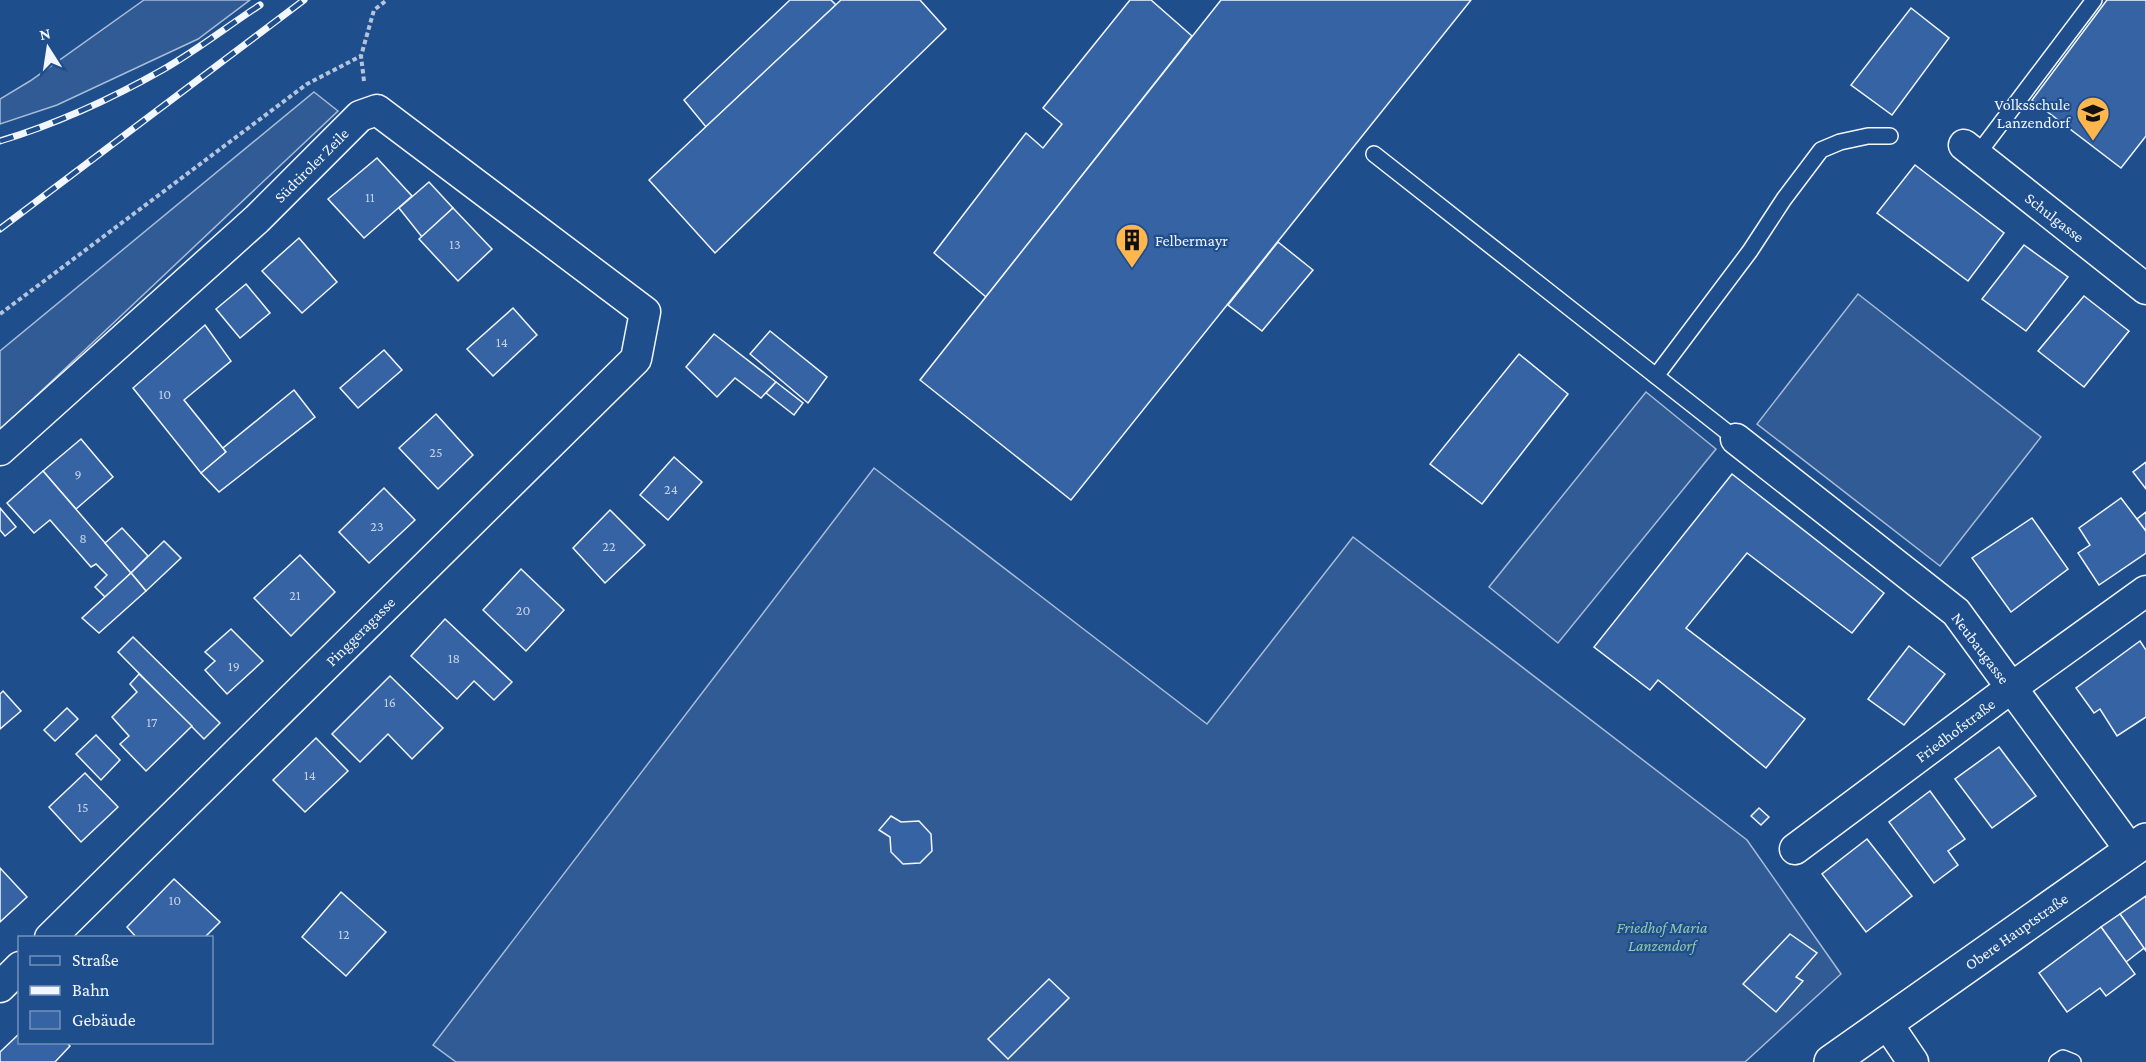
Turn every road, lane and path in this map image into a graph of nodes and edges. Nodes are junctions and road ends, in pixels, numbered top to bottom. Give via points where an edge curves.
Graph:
1 (387, 0) edge
2 (2094, 0) edge
3 (1890, 136) dead end
4 (1971, 150) joint
5 (1374, 154) dead end
6 (2146, 289) edge
7 (645, 312) joint
8 (0, 314) edge
9 (1656, 376) junction
10 (1736, 439) joint
11 (0, 450) edge
12 (2146, 591) edge
13 (2011, 688) junction
14 (2139, 846) edge
15 (1795, 849) dead end
16 (52, 936) edge
17 (18, 970) edge
18 (0, 987) edge
19 (1886, 1022) junction
20 (1831, 1062) edge
21 (1913, 1062) edge
22 (2057, 1062) edge
23 (2073, 1062) edge

1 - 8 path via 374,10 361,56 307,84
2 - 4 lane
3 - 9 lane via 1868,136 1821,150
4 - 6 street, Schulgasse
5 - 9 lane
7 - 11 street, Südtiroler Zeile via 377,110 360,116 257,219
7 - 16 street, Pinggeragasse via 636,359
9 - 10 lane
10 - 13 street, Neubaugasse via 1956,612
12 - 13 street, Friedhofstraße
13 - 14 street, Neubaugasse
13 - 15 street, Friedhofstraße
14 - 19 main road, Obere Hauptstraße
17 - 18 street
19 - 20 main road, Obere Hauptstraße
19 - 21 street
22 - 23 lane via 2063,1058

